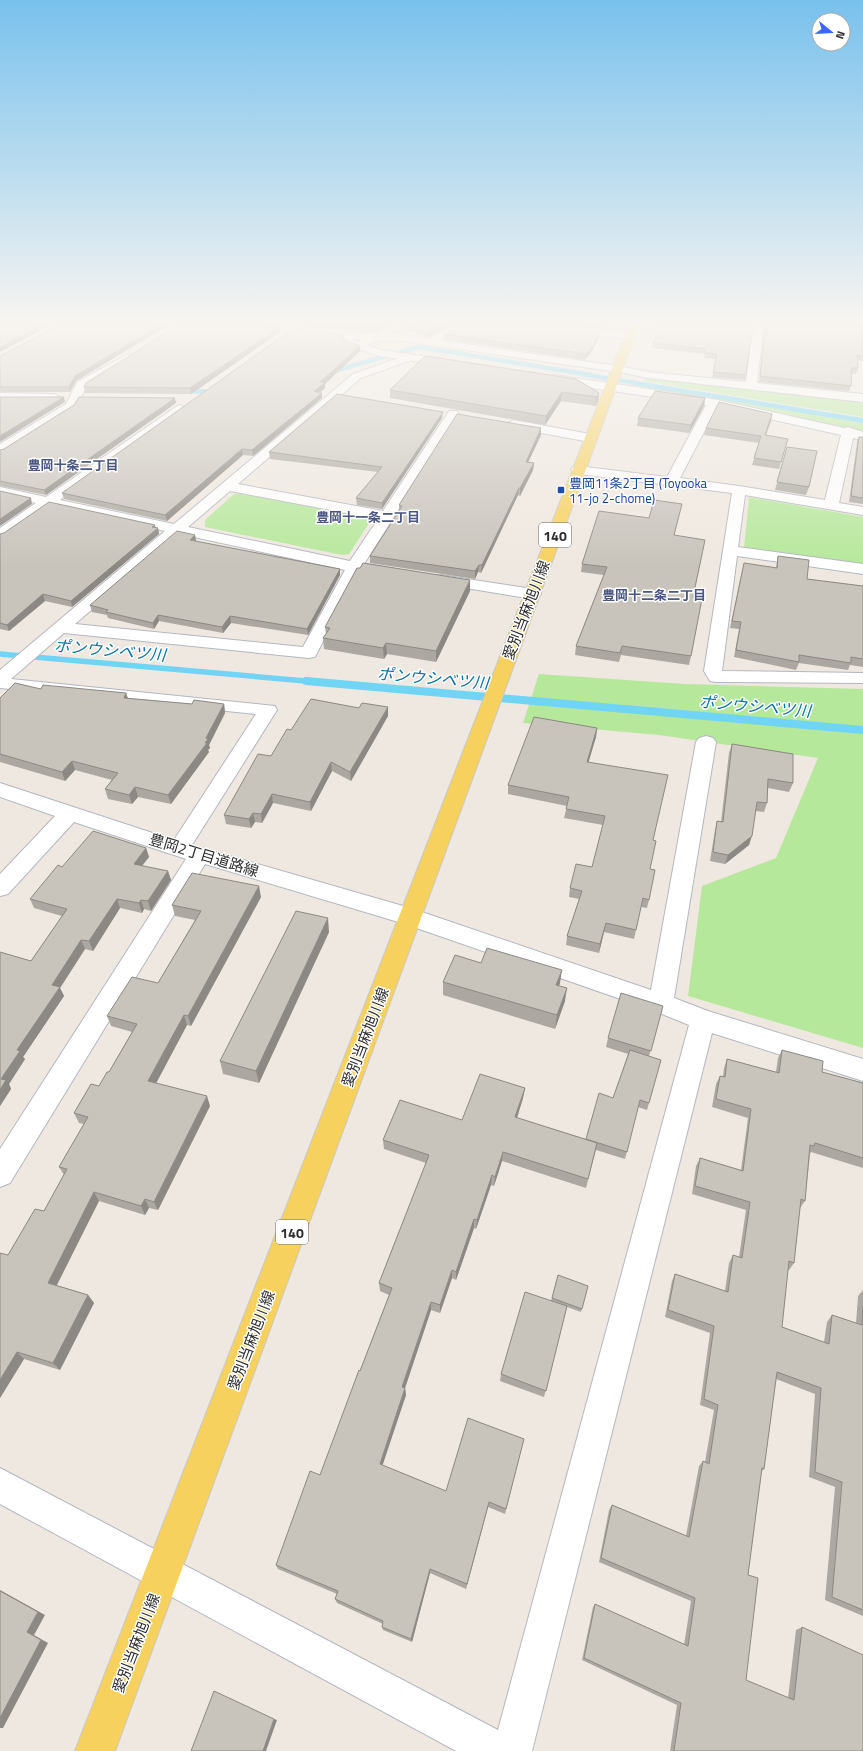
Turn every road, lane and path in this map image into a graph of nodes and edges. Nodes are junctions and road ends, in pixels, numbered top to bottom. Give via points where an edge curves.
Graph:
1 (713, 403) edge
2 (72, 404) edge
3 (184, 404) edge
4 (325, 404) edge
5 (604, 404) edge
6 (716, 404) edge
7 (437, 412) edge
8 (453, 414) junction
9 (468, 417) edge
10 (499, 422) edge
11 (848, 431) junction
12 (863, 436) edge
13 (590, 438) junction
14 (0, 450) edge
15 (578, 470) junction
16 (671, 482) junction
17 (228, 486) junction
18 (739, 490) junction
19 (0, 491) edge
20 (48, 501) junction
21 (831, 506) junction
22 (863, 511) edge
23 (387, 516) junction
24 (176, 530) junction
25 (0, 535) edge
26 (730, 550) junction
27 (354, 567) junction
28 (863, 569) edge
29 (401, 574) edge
30 (424, 577) edge
31 (533, 594) junction
32 (61, 628) junction
33 (863, 678) edge
34 (0, 679) edge
35 (0, 683) edge
36 (706, 742) dead end
37 (0, 790) edge
38 (70, 813) junction
39 (189, 851) junction
40 (0, 888) edge
41 (410, 917) junction
42 (661, 1003) junction
43 (703, 1020) junction
44 (863, 1070) edge
45 (0, 1174) edge
46 (0, 1485) edge
47 (163, 1571) junction
48 (95, 1751) edge
49 (496, 1751) edge
50 (512, 1751) edge

1 - 16 street
2 - 14 street
3 - 20 street
4 - 17 street
5 - 13 main road, 愛別当麻旭川線 / 140
6 - 11 street
7 - 8 street
8 - 9 street
8 - 23 street
10 - 13 street
11 - 12 street
11 - 21 street
13 - 15 main road, 愛別当麻旭川線 / 140
15 - 16 street
15 - 31 main road, 愛別当麻旭川線 / 140
16 - 18 street
17 - 23 street
17 - 24 street
18 - 21 street
18 - 26 street
19 - 20 street
20 - 24 street
20 - 25 street
21 - 22 street
23 - 27 street
24 - 27 street
24 - 32 street
26 - 28 street
26 - 33 street via 712,671 716,677
27 - 29 street
27 - 32 street via 309,653
30 - 31 street
31 - 41 main road, 愛別当麻旭川線 / 140
32 - 34 street
35 - 39 street via 268,710
36 - 42 street
37 - 38 street, 豊岡2丁目道路線
38 - 39 street, 豊岡2丁目道路線
38 - 40 street
39 - 41 street, 豊岡2丁目道路線
39 - 45 street
41 - 42 street, 豊岡2丁目道路線
41 - 47 main road, 愛別当麻旭川線 / 140
42 - 43 street, 豊岡2丁目道路線
43 - 44 street, 豊岡2丁目道路線
43 - 50 street
46 - 47 street
47 - 48 main road, 愛別当麻旭川線 / 140
47 - 49 street

